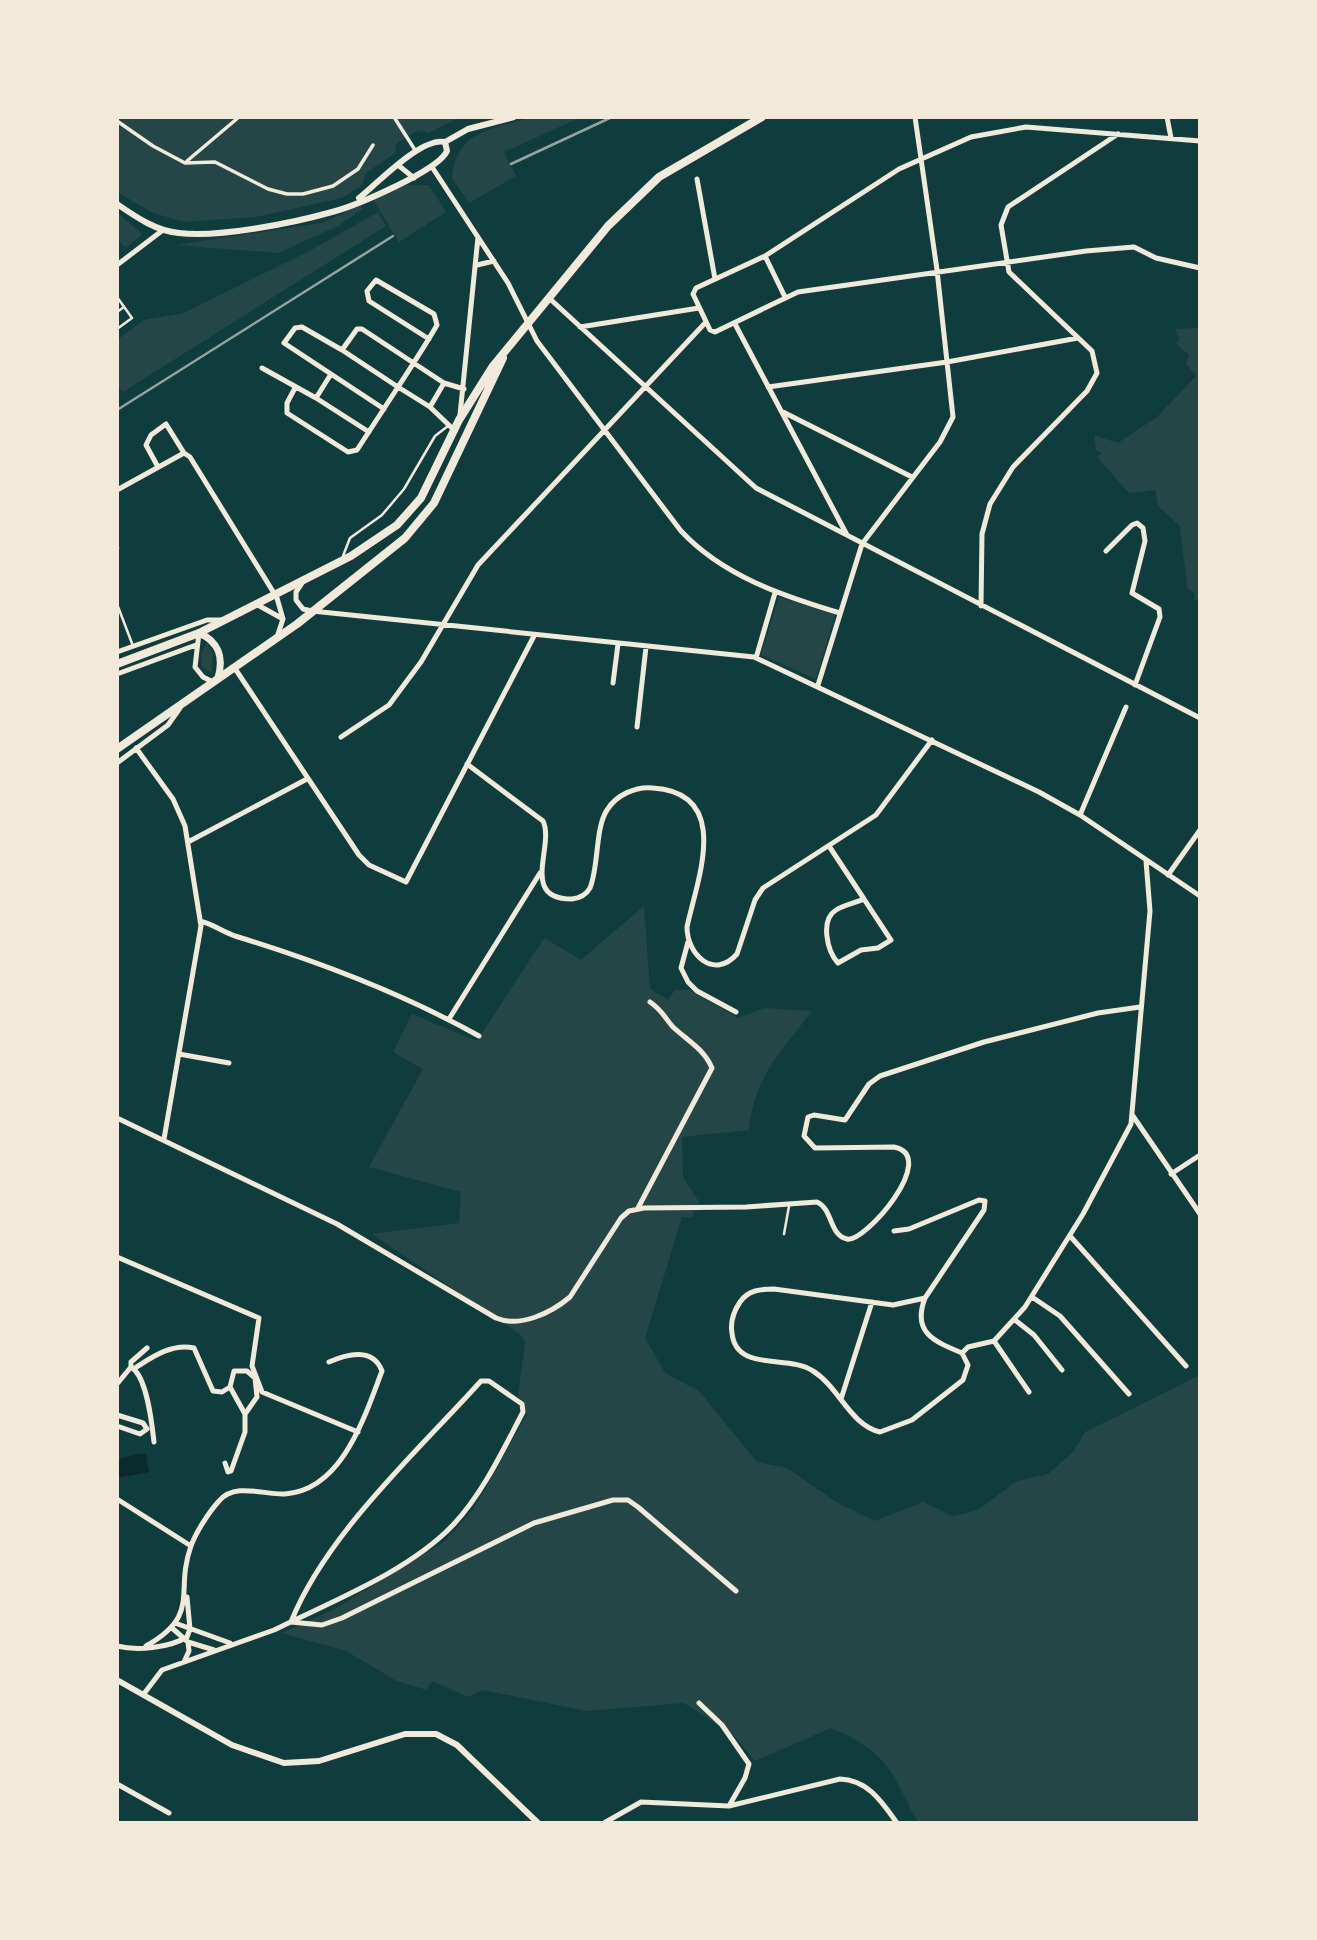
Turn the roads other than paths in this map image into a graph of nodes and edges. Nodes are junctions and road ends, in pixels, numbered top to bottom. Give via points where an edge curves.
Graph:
1 (239, 117) edge
2 (394, 117) edge
3 (514, 117) edge
4 (762, 117) edge
5 (915, 117) edge
6 (1167, 117) edge
7 (117, 119) edge
8 (1118, 134) junction
9 (1171, 138) junction
10 (1200, 141) edge
11 (445, 142) junction
12 (373, 145) dead end
13 (416, 152) junction
14 (923, 158) junction
15 (185, 163) junction
16 (398, 165) junction
17 (432, 167) junction
18 (414, 178) junction
19 (697, 179) dead end
20 (355, 202) junction
21 (117, 204) edge
22 (163, 230) junction
23 (478, 237) junction
24 (765, 256) junction
25 (494, 261) junction
26 (1006, 263) junction
27 (117, 265) edge
28 (477, 265) junction
29 (1196, 267) edge
30 (937, 270) junction
31 (715, 279) junction
32 (117, 296) edge
33 (785, 297) junction
34 (549, 298) junction
35 (124, 307) junction
36 (699, 308) junction
37 (117, 312) edge
38 (706, 322) junction
39 (527, 324) junction
40 (735, 324) junction
41 (580, 327) junction
42 (117, 330) edge
43 (1078, 338) junction
44 (429, 339) junction
45 (342, 350) junction
46 (505, 351) junction
47 (415, 362) junction
48 (947, 362) junction
49 (262, 368) dead end
50 (331, 374) junction
51 (444, 383) junction
52 (398, 387) junction
53 (645, 387) junction
54 (768, 387) junction
55 (295, 388) junction
56 (464, 389) junction
57 (316, 398) junction
58 (430, 407) junction
59 (384, 409) junction
60 (780, 410) junction
61 (459, 420) junction
62 (451, 428) junction
63 (604, 431) junction
64 (369, 432) junction
65 (184, 453) junction
66 (158, 467) junction
67 (912, 477) junction
68 (117, 490) edge
69 (847, 535) junction
70 (862, 544) junction
71 (1106, 551) dead end
72 (341, 561) junction
73 (304, 580) junction
74 (274, 593) junction
75 (775, 593) junction
76 (117, 604) edge
77 (256, 604) junction
78 (981, 606) junction
79 (312, 611) junction
80 (840, 613) junction
81 (283, 619) junction
82 (225, 620) junction
83 (442, 625) junction
84 (199, 633) junction
85 (534, 636) junction
86 (275, 639) junction
87 (618, 644) junction
88 (196, 645) junction
89 (133, 646) junction
90 (646, 647) junction
91 (117, 652) edge
92 (756, 658) junction
93 (117, 664) edge
94 (234, 667) junction
95 (117, 674) edge
96 (216, 680) junction
97 (613, 682) dead end
98 (1135, 684) junction
99 (818, 685) junction
100 (183, 704) junction
101 (1126, 707) dead end
102 (1200, 718) edge
103 (637, 727) dead end
104 (341, 737) dead end
105 (932, 740) junction
106 (136, 748) junction
107 (117, 749) edge
108 (117, 763) edge
109 (467, 764) junction
110 (307, 779) junction
111 (1080, 815) junction
112 (1200, 830) edge
113 (188, 842) junction
114 (829, 846) junction
115 (1146, 861) junction
116 (540, 873) junction
117 (1168, 875) junction
118 (1200, 896) edge
119 (864, 900) junction
120 (200, 921) junction
121 (688, 942) junction
122 (650, 1002) dead end
123 (1140, 1006) junction
124 (736, 1012) dead end
125 (449, 1019) junction
126 (479, 1036) dead end
127 (179, 1054) junction
128 (229, 1063) dead end
129 (1132, 1113) junction
130 (117, 1118) edge
131 (164, 1139) junction
132 (1200, 1154) edge
133 (1171, 1174) junction
134 (790, 1203) junction
135 (638, 1208) junction
136 (1200, 1214) edge
137 (894, 1231) dead end
138 (784, 1234) dead end
139 (1070, 1237) junction
140 (117, 1257) edge
141 (1032, 1297) junction
142 (925, 1298) junction
143 (872, 1302) junction
144 (1015, 1320) junction
145 (994, 1341) junction
146 (147, 1348) dead end
147 (962, 1353) junction
148 (329, 1362) dead end
149 (1186, 1366) dead end
150 (133, 1367) junction
151 (1062, 1370) dead end
152 (117, 1384) edge
153 (230, 1387) junction
154 (1029, 1392) dead end
155 (1129, 1394) dead end
156 (841, 1399) junction
157 (246, 1414) junction
158 (117, 1415) edge
159 (117, 1426) edge
160 (358, 1432) junction
161 (154, 1442) dead end
162 (225, 1464) dead end
163 (117, 1499) edge
164 (191, 1546) junction
165 (736, 1591) dead end
166 (186, 1592) junction
167 (291, 1622) junction
168 (174, 1626) junction
169 (190, 1629) junction
170 (186, 1641) junction
171 (233, 1644) junction
172 (117, 1646) edge
173 (146, 1646) junction
174 (214, 1650) junction
175 (183, 1663) junction
176 (117, 1680) edge
177 (143, 1695) junction
178 (699, 1703) dead end
179 (117, 1784) edge
180 (729, 1806) junction
181 (169, 1813) dead end
182 (538, 1823) edge
183 (604, 1823) edge
184 (897, 1823) edge

1 - 15 street
2 - 13 street
3 - 11 street via 468,129
4 - 34 main road via 684,161 639,193
5 - 14 street
6 - 9 street
7 - 15 street
8 - 9 street
8 - 14 street via 1011,128 963,139
8 - 26 street via 1008,207 1001,222
9 - 10 street
11 - 13 street via 430,143
11 - 17 street via 446,154
12 - 15 street via 350,175 333,186 303,194 268,189 215,162
13 - 16 street
14 - 24 street
14 - 30 street
16 - 18 street
16 - 20 street
17 - 18 street
17 - 23 street
18 - 20 street
19 - 31 street
20 - 22 street via 331,213 264,226 190,234
21 - 22 street
22 - 27 street
23 - 25 street
23 - 28 street
24 - 31 street
24 - 33 street
25 - 28 street
25 - 39 street
26 - 29 street via 1123,246
26 - 30 street
26 - 43 street via 1011,275
28 - 56 street
30 - 33 street
30 - 48 street
31 - 36 street via 693,290
32 - 35 lane
33 - 40 street
34 - 39 main road
34 - 41 street
35 - 37 lane
35 - 42 lane via 132,318
36 - 38 street
36 - 41 street
38 - 40 street via 715,331
38 - 53 street
39 - 46 main road
39 - 63 street
40 - 54 street
41 - 53 street
43 - 48 street
43 - 78 street via 1095,356 1097,375 1013,467 990,504 982,534
44 - 44 street via 437,326 434,314 381,280 374,281 367,291 369,301
44 - 47 street
45 - 47 street via 357,330 362,330
45 - 50 street via 302,327 295,328 284,343
45 - 52 street
46 - 61 main road
46 - 79 main road via 426,515 389,552
47 - 51 street
47 - 52 street
48 - 54 street
48 - 67 street via 954,411 951,424
49 - 55 street
50 - 57 street
50 - 59 street
51 - 56 street
51 - 58 street
52 - 58 street
52 - 59 street
53 - 63 street
53 - 69 street via 756,488
54 - 60 street
55 - 57 street
55 - 64 street via 287,413 348,452 357,450
56 - 61 street
57 - 64 street
58 - 62 street
59 - 64 street
60 - 67 street
60 - 69 street
61 - 62 main road
62 - 72 lane via 435,436 404,489 389,508 349,540
62 - 72 main road via 414,508 379,539
63 - 75 street via 692,542
63 - 83 street via 478,565
65 - 66 street
65 - 66 street via 166,425 146,444
65 - 74 street
66 - 68 street
67 - 70 street
69 - 70 street
70 - 78 street
70 - 80 street
71 - 98 street via 1133,524 1143,528 1132,593 1159,608 1160,614
72 - 73 main road
73 - 74 main road
73 - 79 street via 296,600
74 - 77 main road
74 - 81 street
75 - 80 street
75 - 92 street
76 - 89 lane
77 - 81 street
77 - 82 main road
78 - 98 street
79 - 83 street
79 - 86 main road
80 - 99 street
81 - 86 street
82 - 84 main road
82 - 89 street via 210,619
83 - 85 street
83 - 104 street via 389,705
84 - 88 street
84 - 93 main road
84 - 96 main road via 219,650
85 - 87 street
85 - 109 street
86 - 94 main road
87 - 90 street
87 - 97 street
88 - 95 street
88 - 96 street via 197,671
89 - 91 street
90 - 92 street
90 - 103 street
92 - 99 street
94 - 96 main road
94 - 110 street
96 - 100 main road
98 - 102 street
99 - 105 street
100 - 106 street via 168,725
100 - 107 main road
101 - 111 street
105 - 111 street
105 - 114 street via 883,808
106 - 108 street
106 - 113 street via 173,799
109 - 110 street via 406,883 364,861
109 - 116 street via 543,821 547,835
110 - 113 street
111 - 115 street
112 - 117 street
113 - 120 street
114 - 119 street
114 - 121 street via 761,890 730,960 705,961
115 - 117 street
115 - 123 street via 1151,903
116 - 121 street via 546,888 556,895 575,898 586,894 609,807 641,788 673,792 692,805 706,834
116 - 125 street
117 - 118 street
119 - 119 street via 836,910 828,921 828,939 838,962 891,940
120 - 125 street via 309,959
120 - 127 street
121 - 124 street via 681,968 688,982
122 - 135 street via 695,1043 712,1068
123 - 129 street
123 - 134 street via 958,1050 880,1076 864,1090 845,1120 808,1117 804,1136 817,1148 901,1149 910,1168 901,1186 867,1229 853,1239 839,1235 820,1203
125 - 126 street
127 - 128 street
127 - 131 street
129 - 133 street
129 - 139 street via 1125,1137
130 - 131 street
131 - 135 street via 345,1228 505,1321 526,1320 566,1301 621,1218
132 - 133 street
133 - 136 street
134 - 135 street
134 - 138 lane
137 - 142 street via 985,1201 981,1215
139 - 141 street
139 - 149 street
140 - 160 street via 259,1318 252,1366 262,1392
141 - 144 street
141 - 155 street via 1060,1316
142 - 143 street via 896,1305
142 - 147 street via 919,1314 923,1329
143 - 156 street
143 - 156 street via 762,1289 744,1297 733,1318 733,1340 742,1353 808,1368
144 - 145 street
144 - 151 street via 1034,1335
145 - 147 street via 968,1347
145 - 154 street
146 - 150 street via 131,1362
147 - 156 street via 968,1365 963,1380 912,1420 889,1431 880,1433 863,1425
148 - 160 street via 359,1353 380,1364 383,1371
150 - 152 street
150 - 153 street via 169,1349 190,1346 214,1391
150 - 161 street via 149,1407
153 - 157 street
153 - 157 street via 234,1371 247,1371 255,1378 257,1397
157 - 162 street via 245,1432 231,1471
158 - 159 street via 143,1423 147,1429 140,1434
160 - 164 street via 335,1465 307,1487 285,1494 237,1491 225,1496
163 - 164 street
164 - 166 street
165 - 167 street via 638,1507 619,1499 534,1523 342,1618 322,1625
166 - 168 street
166 - 169 street
167 - 167 street via 387,1574 451,1527 489,1473 523,1413 522,1404 489,1381 481,1381 340,1540 307,1588
167 - 171 street
168 - 169 street
168 - 170 street
168 - 173 street
169 - 170 street
169 - 171 street
170 - 173 street
170 - 174 street
170 - 175 street via 189,1651
171 - 174 street
172 - 173 street
174 - 175 street
175 - 177 street via 160,1671
176 - 177 street
177 - 182 street via 247,1752 284,1763 319,1761 405,1734 436,1734 457,1745
178 - 180 street via 722,1725 749,1764
179 - 181 street
180 - 183 street via 641,1802
180 - 184 street via 844,1779 875,1794

